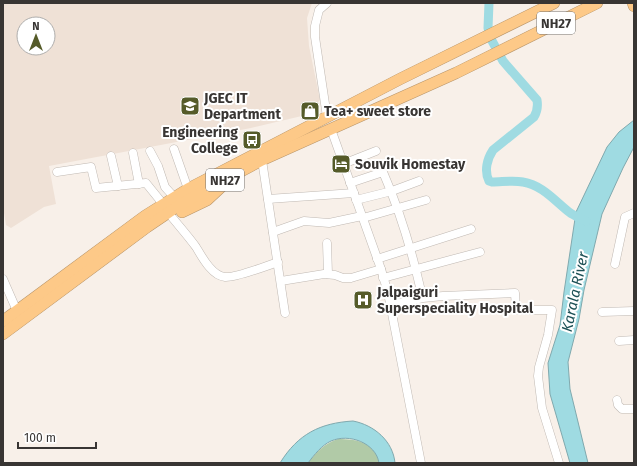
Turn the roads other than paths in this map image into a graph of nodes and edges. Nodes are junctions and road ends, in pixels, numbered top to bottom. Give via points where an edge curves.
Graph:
1 (327, 3) edge
2 (554, 3) edge
3 (597, 3) edge
4 (327, 117) junction
5 (331, 130) junction
6 (174, 149) dead end
7 (150, 151) dead end
8 (376, 151) dead end
9 (132, 153) dead end
10 (111, 156) dead end
11 (262, 160) junction
12 (344, 164) junction
13 (56, 172) dead end
14 (230, 172) junction
15 (419, 181) dead end
16 (350, 183) junction
17 (139, 184) junction
18 (118, 186) junction
19 (188, 189) junction
20 (392, 191) junction
21 (355, 196) junction
22 (174, 197) junction
23 (268, 199) junction
24 (426, 200) dead end
25 (163, 204) junction
26 (398, 209) junction
27 (634, 213) edge
28 (171, 216) junction
29 (362, 217) junction
30 (153, 223) junction
31 (471, 229) dead end
32 (273, 232) junction
33 (327, 243) dead end
34 (411, 248) junction
35 (480, 252) dead end
36 (377, 259) junction
37 (278, 262) junction
38 (615, 264) dead end
39 (381, 269) junction
40 (416, 269) junction
41 (328, 274) junction
42 (383, 278) junction
43 (3, 279) edge
44 (281, 281) junction
45 (420, 287) dead end
46 (390, 305) junction
47 (17, 311) junction
48 (634, 311) edge
49 (602, 312) dead end
50 (286, 313) dead end
51 (3, 322) edge
52 (3, 334) edge
53 (634, 340) edge
54 (619, 341) dead end
55 (617, 400) dead end
56 (634, 409) edge
57 (421, 463) edge
58 (559, 463) edge

1 - 4 street via 319,10 315,36
2 - 4 highway, NH27
3 - 5 highway, NH27 via 472,66
4 - 5 highway
4 - 14 highway, NH27
5 - 11 highway, NH27
5 - 12 street
6 - 19 street
7 - 22 street via 165,187
8 - 12 street
9 - 17 street
10 - 18 street
11 - 14 highway, NH27
11 - 23 street
12 - 16 street
13 - 18 street via 91,167 96,188
14 - 19 highway, NH27
14 - 28 highway, NH27 via 219,190 207,200
14 - 30 highway, NH27
15 - 20 street
16 - 20 street via 383,172
16 - 21 street
17 - 18 street
17 - 25 street via 146,183
19 - 22 highway, NH27
20 - 21 street
20 - 26 street
21 - 23 street
21 - 29 street
22 - 25 highway, NH27
23 - 32 street
24 - 26 street
25 - 47 highway, NH27
26 - 29 street
26 - 34 street
27 - 38 street via 626,217
28 - 30 highway, NH27
28 - 37 street via 202,258 219,276 232,276
29 - 32 street via 329,223 304,221
29 - 36 street
30 - 52 highway, NH27
31 - 34 street
32 - 37 street
33 - 41 street
34 - 36 street
34 - 40 street
35 - 40 street
36 - 39 street
37 - 44 street
39 - 41 street via 347,279
39 - 42 street
40 - 42 street
40 - 45 street
41 - 44 street
42 - 46 street
43 - 47 street
44 - 50 street
46 - 57 street
46 - 58 street via 442,296 515,293 516,310 552,310 538,372 542,408
47 - 51 highway, NH27
48 - 49 street
53 - 54 street
55 - 56 street via 622,408

